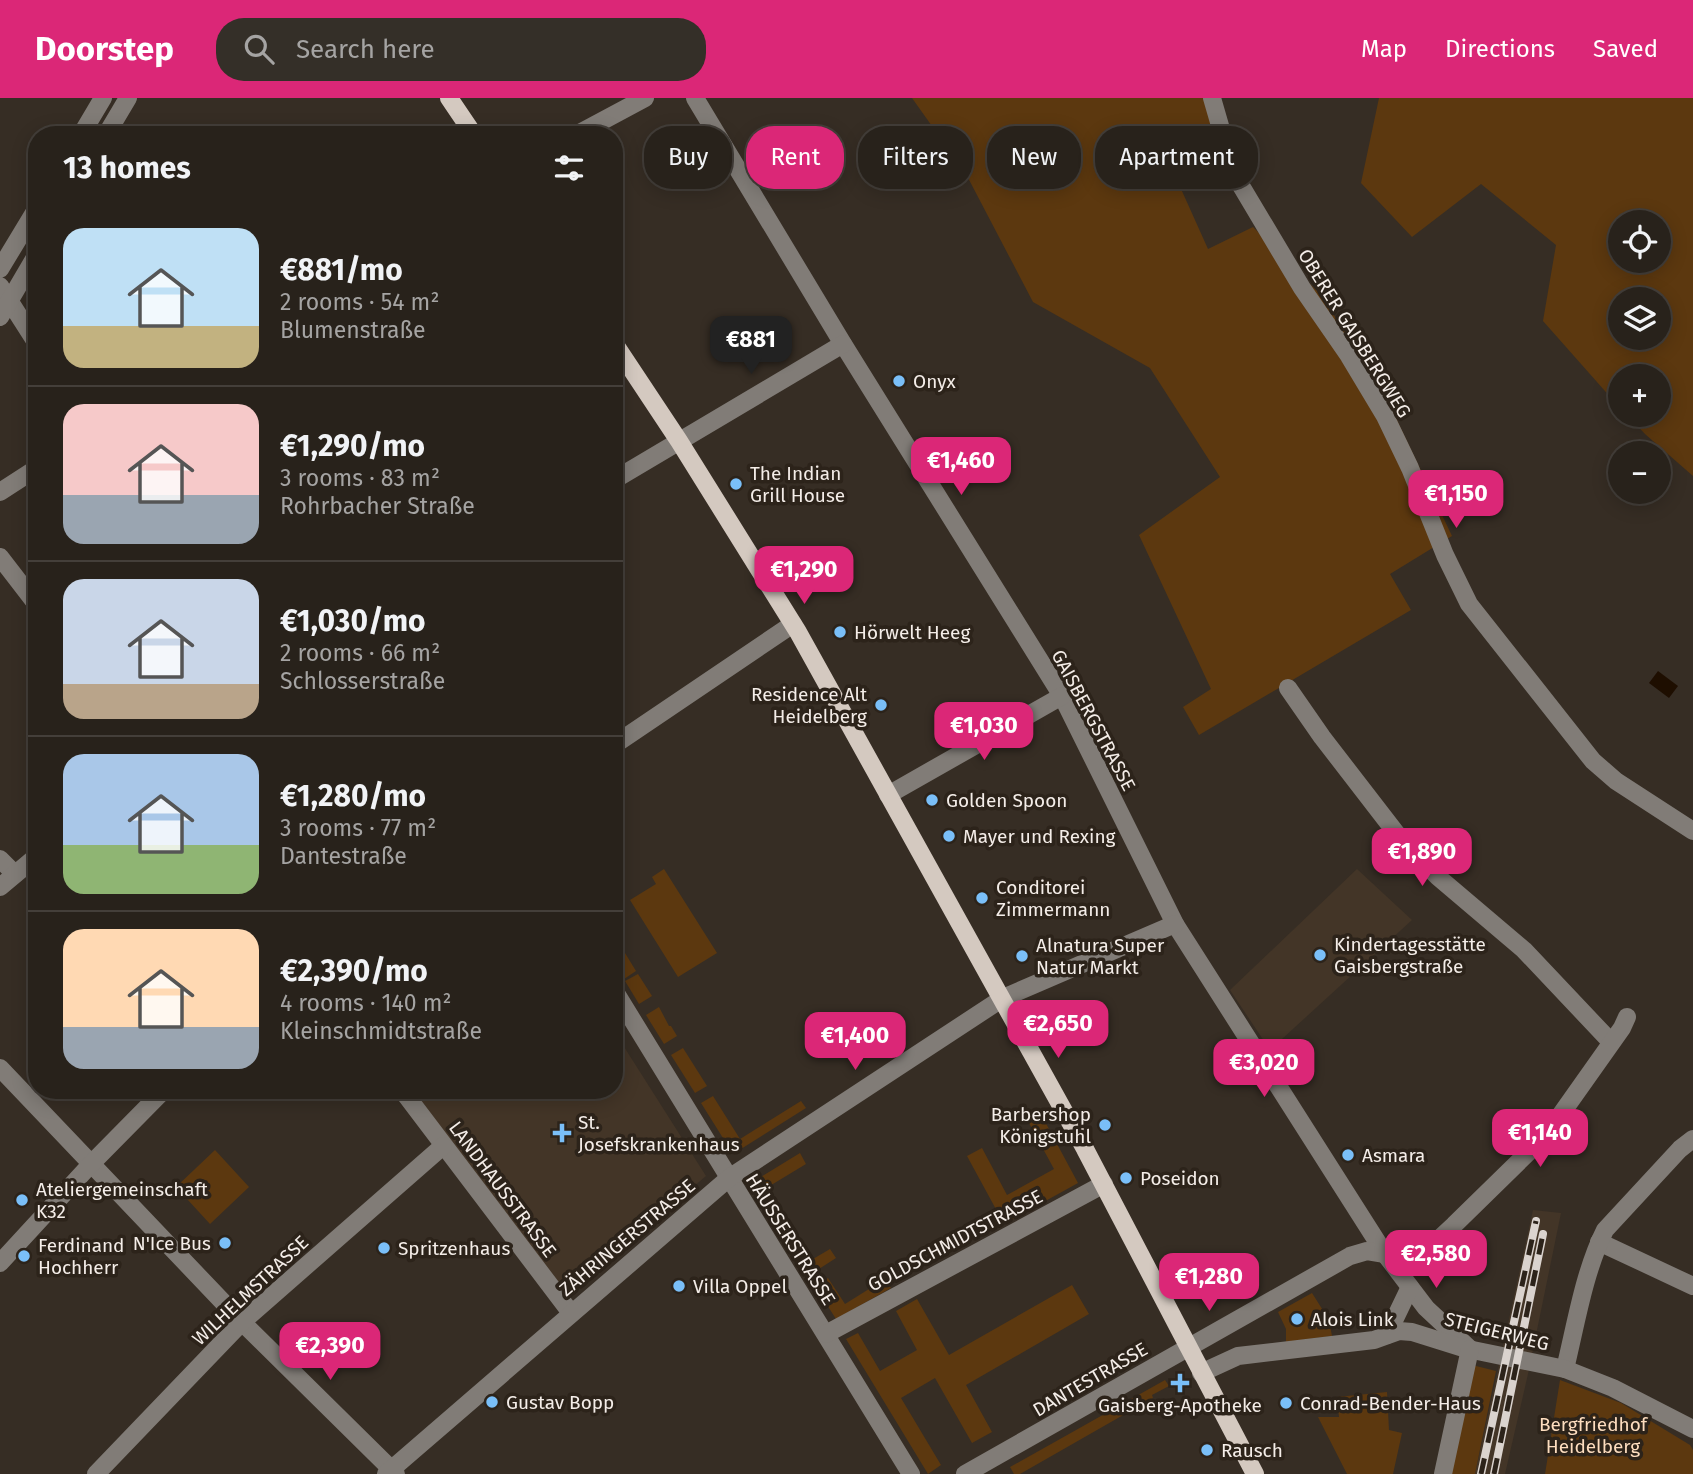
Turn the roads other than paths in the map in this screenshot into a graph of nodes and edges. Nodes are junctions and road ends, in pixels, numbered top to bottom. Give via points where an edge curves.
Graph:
1 (103, 98) edge
2 (128, 98) edge
3 (449, 98) edge
4 (645, 98) edge
5 (695, 98) edge
6 (1212, 98) edge
7 (87, 126) edge
8 (111, 126) edge
9 (468, 126) edge
10 (593, 126) edge
11 (28, 223) edge
12 (28, 265) edge
13 (0, 269) edge
14 (5, 293) edge
15 (0, 317) edge
16 (28, 330) edge
17 (843, 344) junction
18 (623, 357) edge
19 (679, 441) junction
20 (28, 474) edge
21 (623, 475) edge
22 (0, 492) edge
23 (0, 557) edge
24 (28, 593) edge
25 (793, 624) junction
26 (1288, 688) dead end
27 (1062, 696) junction
28 (623, 739) edge
29 (888, 795) junction
30 (1693, 831) edge
31 (0, 859) edge
32 (28, 863) edge
33 (15, 874) junction
34 (0, 887) edge
35 (1175, 924) junction
36 (1003, 998) junction
37 (623, 1005) edge
38 (1626, 1017) dead end
39 (1611, 1042) junction
40 (0, 1068) edge
41 (28, 1098) edge
42 (29, 1099) edge
43 (155, 1099) edge
44 (409, 1099) edge
45 (1693, 1139) edge
46 (443, 1146) junction
47 (91, 1164) junction
48 (729, 1178) junction
49 (1104, 1184) junction
50 (1599, 1242) junction
51 (1385, 1254) junction
52 (0, 1263) edge
53 (1399, 1271) junction
54 (1693, 1286) edge
55 (1410, 1287) junction
56 (571, 1313) junction
57 (242, 1322) junction
58 (826, 1334) junction
59 (1387, 1335) junction
60 (1187, 1348) junction
61 (1473, 1349) junction
62 (1563, 1369) junction
63 (1201, 1373) junction
64 (1693, 1429) edge
65 (391, 1472) edge
66 (96, 1474) edge
67 (911, 1474) edge
68 (965, 1474) edge
69 (1255, 1474) edge
70 (1443, 1474) edge

1 - 7 street
2 - 8 street
3 - 9 main road
4 - 10 street
5 - 17 street, GAISBERGSTRASSE
6 - 30 street, OBERER GAISBERGWEG via 1234,174 1385,416 1469,604 1593,761
11 - 13 street
12 - 14 street
14 - 15 street
14 - 16 street
17 - 19 street
17 - 27 street, GAISBERGSTRASSE
18 - 19 main road
19 - 21 street
19 - 25 main road
20 - 22 street
23 - 24 street
25 - 28 street
25 - 29 main road
26 - 39 street via 1403,842 1524,950
27 - 29 street
27 - 35 street, GAISBERGSTRASSE
29 - 36 main road
31 - 33 street
32 - 33 street
33 - 34 street
35 - 36 street, ZÄHRINGERSTRASSE
35 - 51 street, GAISBERGSTRASSE
36 - 48 street, ZÄHRINGERSTRASSE
36 - 49 main road
37 - 48 street, HÄUSSERSTRASSE
38 - 39 street
39 - 53 street via 1547,1135 1418,1259
40 - 41 street
42 - 47 street
43 - 47 street
44 - 46 street, LANDHAUSSTRASSE
45 - 50 street via 1611,1223
46 - 56 street, LANDHAUSSTRASSE
46 - 57 street, WILHELMSTRASSE
47 - 52 street
47 - 57 street
48 - 56 street, ZÄHRINGERSTRASSE
48 - 58 street, HÄUSSERSTRASSE
49 - 58 street, GOLDSCHMIDTSTRASSE
49 - 60 main road
50 - 54 street
50 - 62 street
51 - 53 street, GAISBERGSTRASSE
51 - 60 street, DANTESTRASSE via 1367,1251 1350,1256
53 - 55 street, GAISBERGSTRASSE
55 - 59 street
55 - 61 street, GAISBERGSTRASSE via 1435,1318
56 - 65 street, ZÄHRINGERSTRASSE
57 - 65 street
57 - 66 street, WILHELMSTRASSE
58 - 67 street, HÄUSSERSTRASSE
59 - 61 street, STEIGERWEG via 1412,1332
59 - 63 street, STEIGERWEG via 1238,1356
60 - 63 main road
60 - 68 street, DANTESTRASSE
61 - 62 street, STEIGERWEG
61 - 70 street
62 - 64 street, STEIGERWEG via 1613,1388
63 - 69 main road

